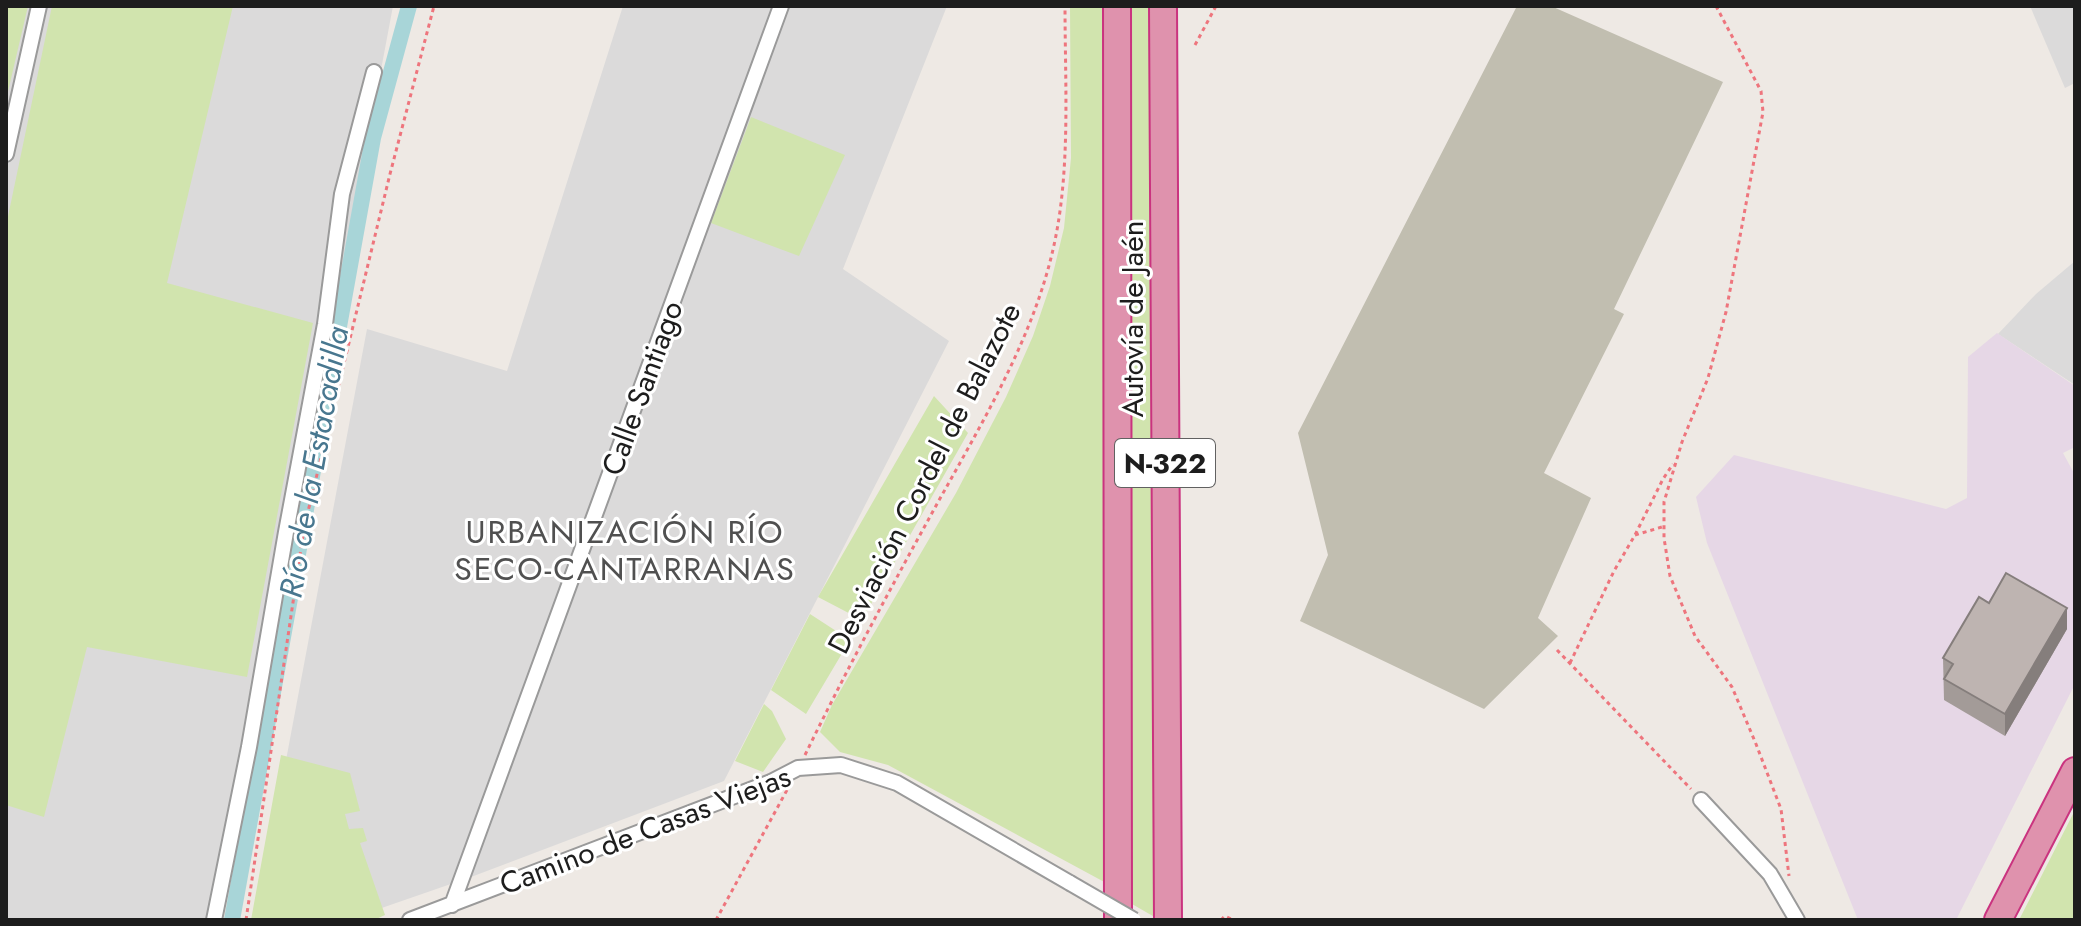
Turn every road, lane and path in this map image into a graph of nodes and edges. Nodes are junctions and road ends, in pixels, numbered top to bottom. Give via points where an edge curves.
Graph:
1 (39, 6) edge
2 (434, 6) edge
3 (781, 6) edge
4 (1065, 6) edge
5 (1117, 6) edge
6 (1163, 6) edge
7 (1216, 6) edge
8 (1716, 6) edge
9 (1195, 45) dead end
10 (374, 72) dead end
11 (6, 154) edge
12 (1677, 460) junction
13 (1664, 527) junction
14 (1635, 535) junction
15 (1557, 650) dead end
16 (1570, 663) junction
17 (798, 768) junction
18 (2075, 771) edge
19 (1701, 800) joint
20 (1789, 876) dead end
21 (452, 905) junction
22 (214, 920) edge
23 (246, 920) edge
24 (410, 920) edge
25 (716, 920) edge
26 (1118, 920) edge
27 (1134, 920) edge
28 (1168, 920) edge
29 (1221, 920) edge
30 (1233, 920) edge
31 (1797, 920) edge
32 (1998, 920) edge

1 - 11 street
2 - 23 path via 304,528
3 - 21 street, Calle Santiago
4 - 17 path, Desviación Cordel de Balazote via 1064,164 1057,230 1042,291 981,423
5 - 26 highway, Autovía de Jaén / N-322
6 - 28 highway, Autovía de Jaén / N-322
7 - 9 path
8 - 12 path via 1761,91 1763,112 1726,312
10 - 22 street via 342,194 325,324
12 - 13 path via 1664,502
12 - 14 path
13 - 14 path
13 - 20 path via 1670,576 1695,636 1732,687 1781,809
14 - 16 path
15 - 16 path
16 - 19 path
17 - 21 street, Camino de Casas Viejas
17 - 25 path, Desviación Cordel de Balazote
17 - 27 street, Camino de Casas Viejas, bridge via 841,765 897,783
18 - 32 highway
19 - 31 street via 1770,874
21 - 24 street, Camino de Casas Viejas
29 - 30 path

